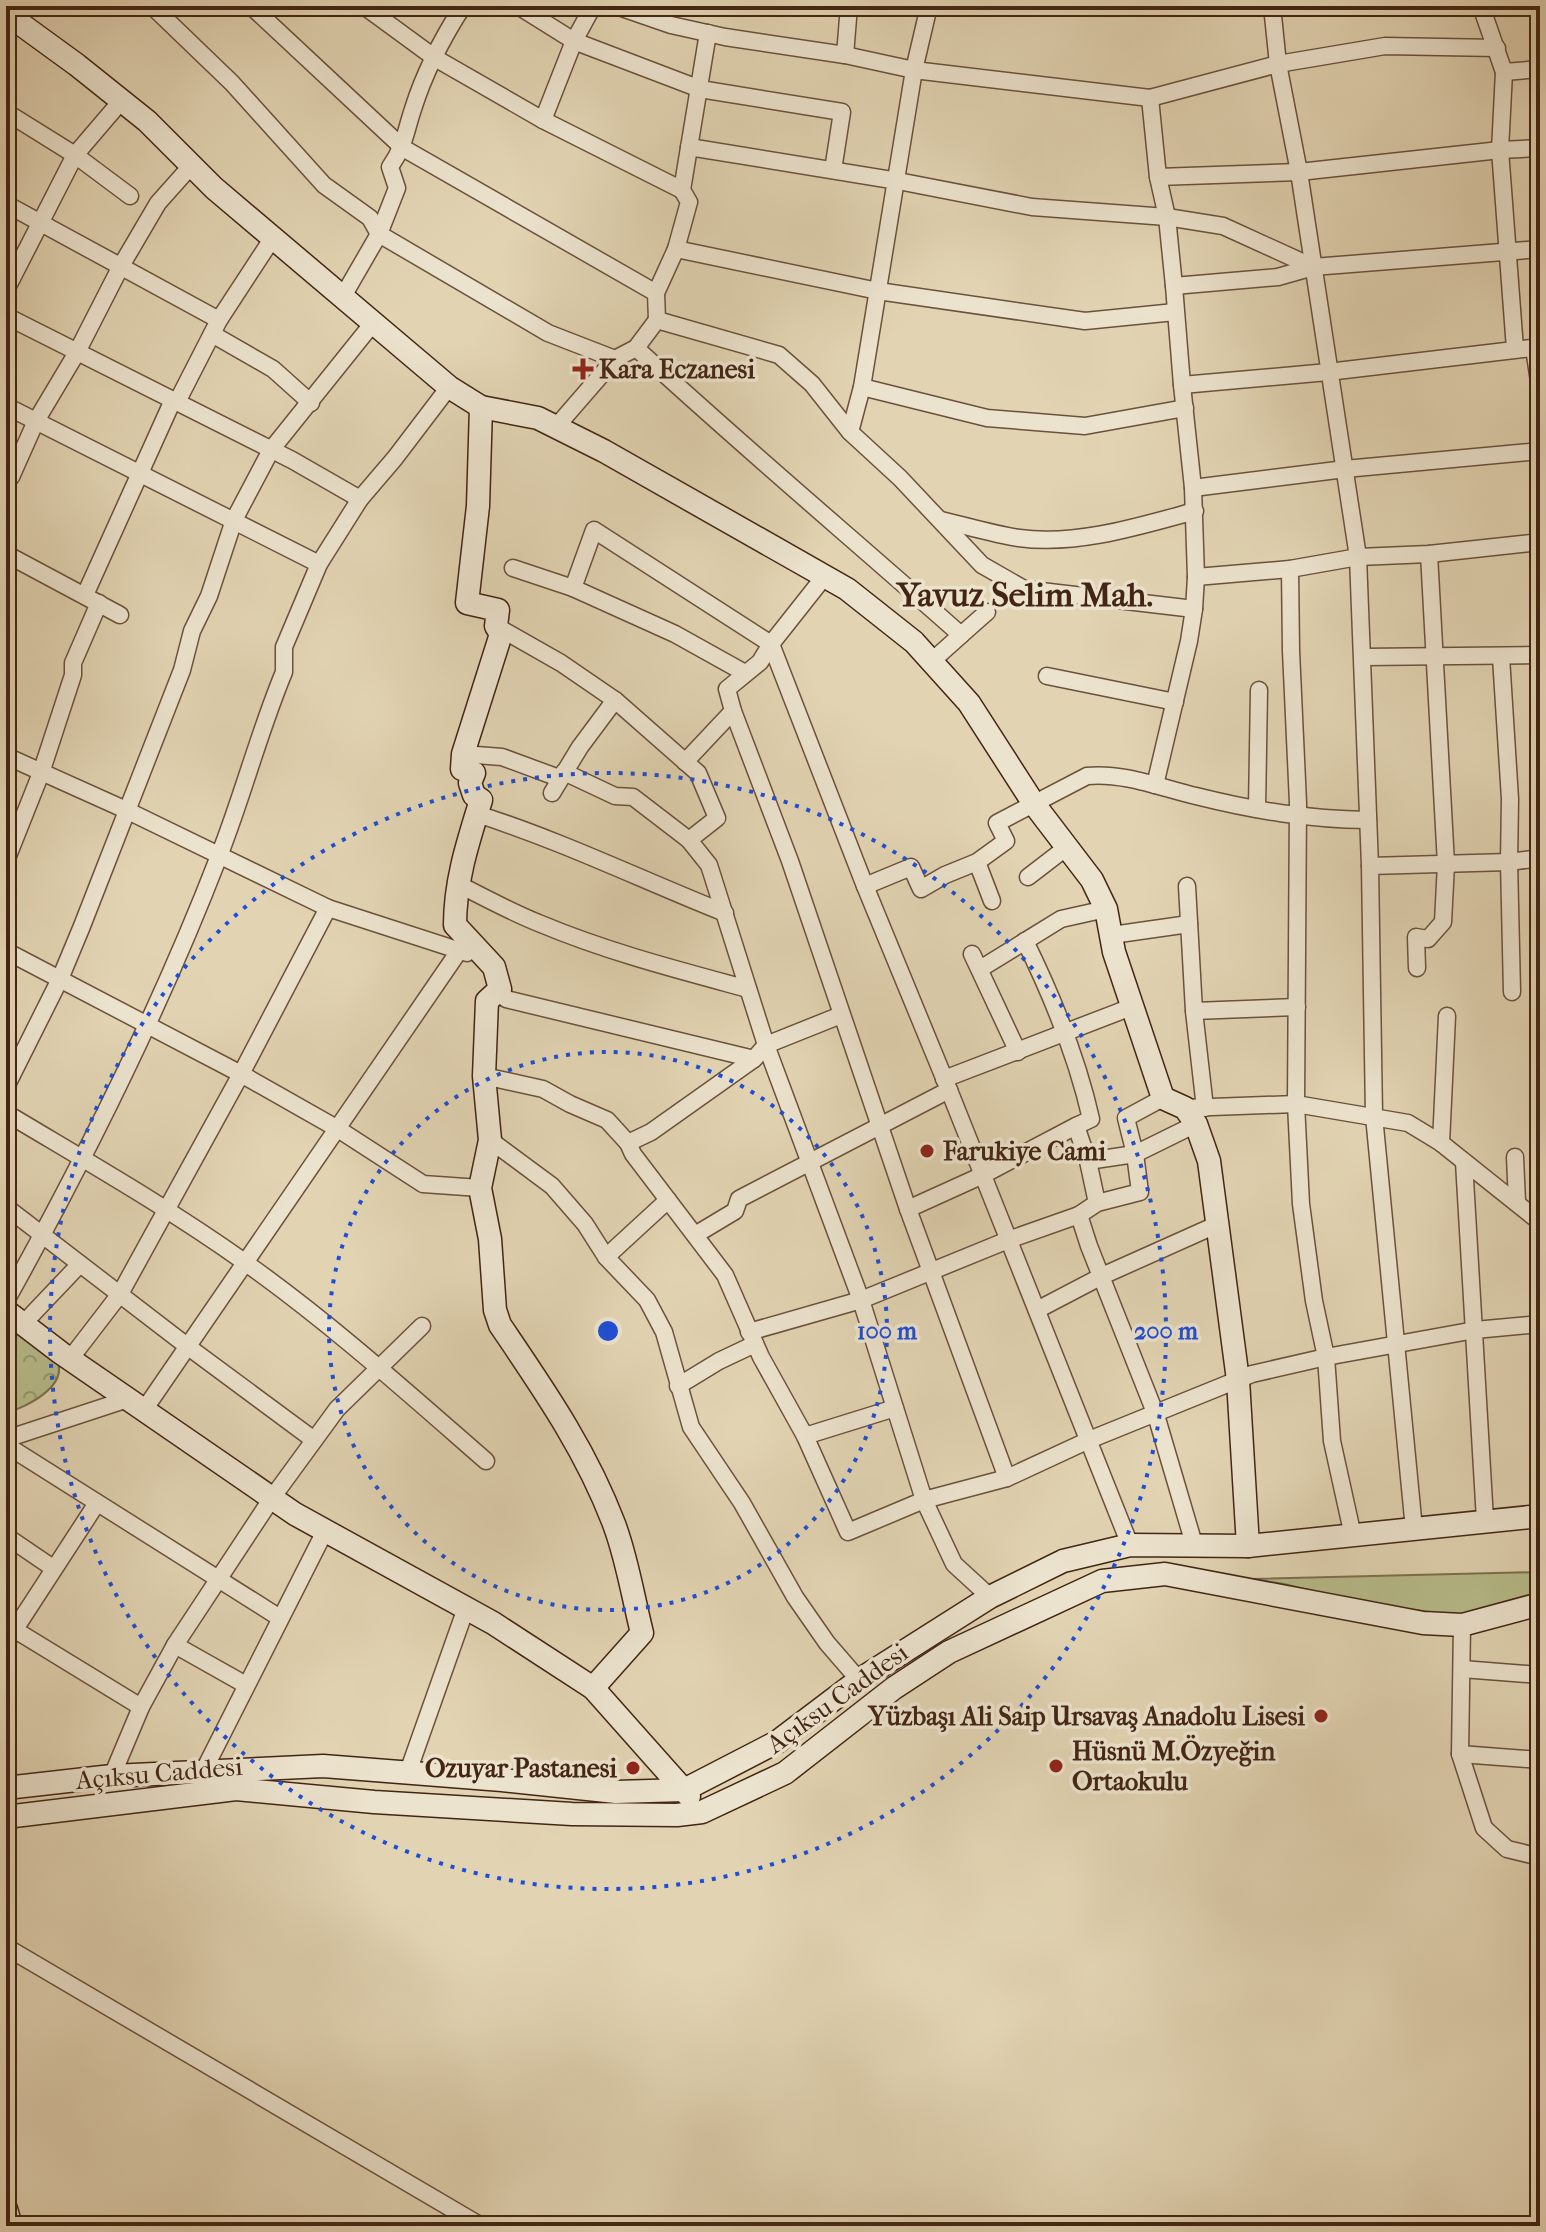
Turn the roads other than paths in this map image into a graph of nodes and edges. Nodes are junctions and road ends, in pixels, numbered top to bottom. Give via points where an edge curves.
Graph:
1 (152, 6) edge
2 (251, 6) edge
3 (364, 6) edge
4 (463, 6) edge
5 (518, 6) edge
6 (593, 6) edge
7 (616, 6) edge
8 (668, 6) edge
9 (849, 6) edge
10 (929, 6) edge
11 (1252, 6) edge
12 (1481, 6) edge
13 (1275, 7) edge
14 (6, 16) edge
15 (671, 25) junction
16 (708, 33) junction
17 (574, 41) junction
18 (1497, 48) junction
19 (845, 55) junction
20 (435, 58) junction
21 (1278, 64) junction
22 (1540, 69) edge
23 (914, 70) junction
24 (1504, 72) junction
25 (700, 89) junction
26 (1150, 98) junction
27 (122, 100) junction
28 (6, 112) edge
29 (543, 120) junction
30 (689, 147) junction
31 (403, 148) junction
32 (1540, 148) edge
33 (1500, 150) junction
34 (75, 155) junction
35 (191, 166) junction
36 (833, 170) junction
37 (1299, 172) junction
38 (1158, 177) junction
39 (898, 181) junction
40 (682, 190) junction
41 (130, 196) dead end
42 (6, 204) edge
43 (1167, 217) junction
44 (39, 222) junction
45 (379, 234) junction
46 (272, 239) junction
47 (676, 249) junction
48 (1540, 249) edge
49 (1508, 251) junction
50 (121, 266) junction
51 (1313, 267) junction
52 (1174, 286) junction
53 (6, 290) edge
54 (878, 291) junction
55 (656, 293) junction
56 (342, 298) junction
57 (1175, 312) junction
58 (6, 316) edge
59 (657, 320) junction
60 (373, 323) junction
61 (216, 327) junction
62 (636, 348) junction
63 (1537, 348) edge
64 (1515, 349) junction
65 (76, 354) junction
66 (615, 359) junction
67 (1328, 372) junction
68 (1182, 385) junction
69 (449, 387) junction
70 (862, 387) junction
71 (1540, 388) edge
72 (175, 401) junction
73 (311, 403) junction
74 (6, 406) edge
75 (481, 407) junction
76 (1185, 408) junction
77 (36, 421) junction
78 (556, 427) junction
79 (850, 432) junction
80 (271, 450) junction
81 (1540, 451) edge
82 (1345, 469) junction
83 (139, 474) junction
84 (11, 477) dead end
85 (1193, 488) junction
86 (360, 499) junction
87 (1195, 511) junction
88 (234, 520) junction
89 (941, 520) junction
90 (1540, 542) edge
91 (6, 554) edge
92 (1429, 554) junction
93 (1358, 557) junction
94 (319, 564) junction
95 (513, 568) dead end
96 (1290, 569) junction
97 (824, 577) junction
98 (1196, 577) junction
99 (573, 588) junction
100 (92, 599) junction
101 (1194, 609) junction
102 (987, 612) dead end
103 (120, 615) dead end
104 (496, 626) junction
105 (961, 635) junction
106 (771, 644) junction
107 (1540, 655) edge
108 (1364, 657) junction
109 (1501, 657) junction
110 (1436, 658) junction
111 (932, 661) junction
112 (745, 673) junction
113 (1047, 676) dead end
114 (1259, 690) dead end
115 (615, 700) junction
116 (1175, 702) junction
117 (733, 711) junction
118 (463, 754) junction
119 (6, 756) edge
120 (685, 762) junction
121 (41, 773) junction
122 (558, 781) junction
123 (1155, 785) junction
124 (1034, 804) junction
125 (1257, 809) junction
126 (126, 810) junction
127 (477, 814) junction
128 (1297, 817) junction
129 (1368, 820) junction
130 (689, 840) junction
131 (1067, 847) junction
132 (219, 856) junction
133 (1540, 858) edge
134 (6, 861) edge
135 (977, 862) junction
136 (1509, 862) junction
137 (1446, 864) junction
138 (1370, 866) junction
139 (1028, 877) dead end
140 (458, 884) junction
141 (865, 886) junction
142 (1187, 886) dead end
143 (992, 901) dead end
144 (328, 908) junction
145 (1106, 909) junction
146 (725, 913) junction
147 (1189, 924) junction
148 (1112, 935) junction
149 (1025, 941) junction
150 (6, 951) edge
151 (459, 951) junction
152 (484, 958) junction
153 (1417, 968) dead end
154 (60, 979) junction
155 (500, 989) junction
156 (748, 989) junction
157 (1512, 992) dead end
158 (1134, 1006) junction
159 (1297, 1007) junction
160 (1194, 1011) junction
161 (841, 1015) junction
162 (1447, 1016) dead end
163 (148, 1027) junction
164 (1065, 1031) junction
165 (766, 1045) junction
166 (1018, 1052) junction
167 (754, 1059) junction
168 (241, 1074) junction
169 (484, 1076) junction
170 (947, 1084) junction
171 (6, 1087) edge
172 (1163, 1098) junction
173 (1296, 1104) junction
174 (6, 1113) edge
175 (1195, 1113) junction
176 (1374, 1116) junction
177 (1076, 1126) junction
178 (880, 1128) junction
179 (338, 1129) junction
180 (490, 1140) junction
181 (628, 1143) junction
182 (1441, 1143) junction
183 (1135, 1154) junction
184 (1515, 1157) dead end
185 (81, 1158) junction
186 (809, 1161) junction
187 (1088, 1161) junction
188 (1464, 1162) junction
189 (983, 1175) junction
190 (480, 1188) junction
191 (668, 1200) junction
192 (1517, 1202) junction
193 (1097, 1203) junction
194 (6, 1207) edge
195 (167, 1209) junction
196 (908, 1209) junction
197 (1079, 1215) junction
198 (1540, 1222) edge
199 (1216, 1225) junction
200 (43, 1235) junction
201 (695, 1235) junction
202 (1008, 1240) junction
203 (606, 1257) junction
204 (244, 1261) junction
205 (80, 1264) junction
206 (931, 1272) junction
207 (1102, 1276) junction
208 (120, 1294) junction
209 (861, 1300) junction
210 (6, 1301) edge
211 (1037, 1310) junction
212 (15, 1317) edge
213 (1540, 1324) edge
214 (422, 1326) dead end
215 (1475, 1330) junction
216 (752, 1338) junction
217 (1396, 1344) junction
218 (187, 1346) junction
219 (1326, 1357) junction
220 (70, 1359) junction
221 (377, 1367) junction
222 (1238, 1380) junction
223 (678, 1386) junction
224 (136, 1404) junction
225 (895, 1408) junction
226 (1156, 1415) junction
227 (805, 1436) junction
228 (6, 1439) edge
229 (314, 1440) junction
230 (1089, 1440) junction
231 (6, 1445) edge
232 (486, 1461) dead end
233 (1007, 1478) junction
234 (272, 1498) junction
235 (924, 1500) junction
236 (97, 1503) junction
237 (1540, 1516) edge
238 (1485, 1520) junction
239 (1414, 1529) junction
240 (325, 1531) junction
241 (6, 1536) edge
242 (1353, 1536) junction
243 (1194, 1544) junction
244 (1130, 1545) junction
245 (1248, 1546) junction
246 (53, 1568) junction
247 (219, 1579) junction
248 (990, 1597) junction
249 (1540, 1604) edge
250 (466, 1608) junction
251 (280, 1618) junction
252 (1462, 1625) junction
253 (9, 1632) edge
254 (175, 1645) junction
255 (1462, 1669) junction
256 (1540, 1675) edge
257 (859, 1680) junction
258 (246, 1685) junction
259 (593, 1688) junction
260 (141, 1707) junction
261 (1460, 1754) junction
262 (1540, 1760) edge
263 (203, 1772) junction
264 (408, 1772) junction
265 (112, 1776) junction
266 (6, 1788) edge
267 (684, 1790) junction
268 (702, 1812) junction
269 (6, 1817) edge
270 (1540, 1857) edge
271 (6, 1947) edge
272 (6, 2209) edge
273 (11, 2226) edge
274 (481, 2226) edge

1 - 45 street via 232,83 324,185 370,218
2 - 31 street
3 - 20 street
4 - 20 street
5 - 17 street
6 - 17 street
7 - 15 street
8 - 15 street
9 - 19 street
10 - 23 street
11 - 13 street
12 - 18 street
13 - 21 street
14 - 27 street
15 - 16 street
16 - 19 street
16 - 25 street
17 - 25 street
17 - 29 street
18 - 21 street via 1385,46
18 - 24 street
19 - 23 street
20 - 29 street
20 - 31 street
21 - 26 street
21 - 37 street
22 - 24 street
23 - 26 street
23 - 39 street
24 - 33 street
25 - 30 street
25 - 36 street via 842,112
26 - 38 street
27 - 34 street
27 - 35 street
28 - 34 street
29 - 40 street
30 - 36 street
30 - 40 street
31 - 45 street via 390,167 397,188
31 - 55 street
32 - 33 street
33 - 37 street
33 - 49 street
34 - 41 street
34 - 44 street
35 - 46 street
35 - 50 street via 158,203
36 - 39 street
37 - 38 street
37 - 51 street
38 - 43 street
39 - 43 street via 1032,207
39 - 54 street
40 - 47 street via 689,202
42 - 44 street
43 - 51 street via 1223,226
43 - 52 street
44 - 50 street
44 - 53 street
45 - 56 street
45 - 66 street via 548,333
46 - 56 street
46 - 61 street
47 - 54 street
47 - 55 street
48 - 49 street
49 - 51 street
49 - 64 street
50 - 61 street
50 - 65 street
51 - 52 street via 1278,277
51 - 67 street
52 - 57 street
54 - 57 street via 1085,321
54 - 70 street
55 - 59 street
56 - 60 street
57 - 68 street
58 - 65 street
59 - 62 street
59 - 79 street via 779,355 812,384
60 - 69 street
60 - 73 street
61 - 72 street
61 - 73 street
62 - 66 street
62 - 105 street
63 - 64 street
63 - 71 street
64 - 67 street
65 - 72 street
65 - 77 street
66 - 78 street
67 - 68 street
67 - 82 street
68 - 76 street
69 - 75 street
69 - 86 street
70 - 76 street via 987,418 1085,426
70 - 79 street
72 - 80 street
72 - 83 street
73 - 80 street
74 - 77 street
75 - 78 street via 538,418
75 - 104 street via 478,506 467,603 498,610
76 - 85 street
77 - 83 street
77 - 84 street
78 - 97 street
79 - 89 street
80 - 86 street
80 - 88 street
81 - 82 street
82 - 85 street
82 - 93 street
83 - 88 street
83 - 100 street
85 - 87 street
86 - 94 street
87 - 89 street via 1070,538 1021,538
87 - 98 street
88 - 94 street
88 - 126 street
89 - 101 street via 982,565 1024,589
90 - 92 street
91 - 100 street
92 - 93 street
92 - 110 street
93 - 96 street
93 - 108 street
94 - 132 street via 284,647 284,672
95 - 99 street
96 - 98 street
96 - 128 street
97 - 106 street
97 - 111 street via 847,589
98 - 101 street
99 - 106 street via 594,530
99 - 112 street
100 - 103 street
100 - 121 street
101 - 116 street
102 - 105 street
104 - 115 street
104 - 118 street via 501,634
105 - 111 street
106 - 112 street
106 - 141 street
107 - 109 street
108 - 110 street
108 - 129 street
109 - 110 street
109 - 136 street
110 - 137 street
111 - 124 street via 969,703
112 - 117 street via 727,689
113 - 116 street
114 - 125 street
115 - 120 street
115 - 122 street
116 - 123 street
117 - 120 street
117 - 161 street
118 - 122 street via 502,757
118 - 127 street via 462,769 474,773 470,783 481,800
119 - 121 street
120 - 130 street via 698,773 717,818
121 - 126 street
121 - 134 street
122 - 130 street via 633,797
123 - 124 street via 1099,774
123 - 125 street
124 - 131 street
124 - 135 street via 997,823 1006,841
125 - 128 street
126 - 132 street
126 - 154 street
127 - 140 street
127 - 146 street via 534,832
128 - 129 street
128 - 159 street
129 - 138 street
130 - 146 street via 709,865
131 - 139 street
131 - 145 street
132 - 144 street
132 - 163 street
133 - 136 street
135 - 141 street via 921,889 911,867
135 - 143 street
136 - 137 street
136 - 157 street
137 - 138 street
137 - 153 street via 1443,922 1428,939 1416,937
138 - 176 street
140 - 152 street via 455,925
140 - 156 street via 574,937
141 - 170 street
142 - 147 street
144 - 151 street
144 - 168 street
145 - 148 street
145 - 149 street via 1061,919
146 - 156 street
147 - 148 street
147 - 160 street
148 - 158 street
149 - 164 street
149 - 166 street via 976,961
150 - 154 street
151 - 152 street
151 - 179 street
152 - 155 street via 494,967
154 - 163 street
154 - 171 street
155 - 167 street via 506,999 520,1003
155 - 169 street via 487,1001
156 - 165 street
158 - 164 street
158 - 172 street
159 - 160 street
159 - 173 street
160 - 175 street
161 - 165 street
161 - 178 street
162 - 182 street
163 - 168 street
163 - 185 street
164 - 166 street
164 - 177 street via 1091,1119
165 - 167 street
165 - 186 street
166 - 170 street
167 - 181 street
168 - 179 street
168 - 195 street
169 - 180 street
169 - 181 street via 543,1089 607,1120
170 - 178 street
170 - 189 street
172 - 175 street
172 - 183 street via 1126,1118
173 - 175 street
173 - 176 street
173 - 219 street via 1301,1204
174 - 185 street
175 - 183 street
175 - 199 street via 1209,1161
176 - 182 street via 1408,1123
176 - 217 street
177 - 187 street
177 - 189 street
178 - 186 street
178 - 196 street
179 - 190 street via 423,1184
179 - 204 street
180 - 190 street
180 - 203 street via 552,1186
181 - 191 street
182 - 188 street
183 - 187 street
183 - 193 street via 1140,1192
184 - 192 street
185 - 195 street
185 - 200 street
186 - 201 street via 739,1199 735,1211
186 - 209 street
187 - 193 street
188 - 192 street
188 - 215 street
189 - 196 street
189 - 202 street
190 - 259 street via 500,1325 561,1414 590,1472 615,1527 642,1633
191 - 201 street
191 - 203 street
192 - 198 street
193 - 197 street
194 - 200 street
195 - 204 street
195 - 208 street
196 - 206 street
197 - 202 street
197 - 207 street
199 - 207 street
199 - 222 street
200 - 205 street
200 - 210 street
201 - 216 street via 725,1275
202 - 206 street
202 - 211 street
203 - 223 street via 647,1300 664,1332
204 - 218 street
204 - 221 street
205 - 208 street
205 - 212 street
206 - 209 street
206 - 233 street
207 - 211 street
207 - 226 street
208 - 218 street
208 - 220 street
209 - 216 street
209 - 225 street
211 - 230 street
212 - 220 street
213 - 215 street
214 - 221 street
215 - 217 street
215 - 238 street
216 - 223 street
216 - 227 street
217 - 219 street
217 - 239 street
218 - 224 street
218 - 229 street
219 - 222 street
219 - 242 street via 1332,1441
220 - 224 street
221 - 229 street
221 - 232 street
222 - 226 street
222 - 245 street
223 - 257 street via 691,1427 795,1597
224 - 228 street
224 - 234 street
225 - 227 street
225 - 235 street
226 - 230 street
226 - 243 street
227 - 235 street via 848,1532
229 - 234 street
230 - 233 street
230 - 244 street
231 - 236 street
233 - 235 street
234 - 240 street
234 - 247 street
235 - 248 street via 954,1564
236 - 246 street
236 - 247 street
237 - 238 street, Açıksu Caddesi
238 - 239 street, Açıksu Caddesi
239 - 242 street, Açıksu Caddesi
240 - 250 street
240 - 251 street
241 - 246 street
242 - 245 street, Açıksu Caddesi
243 - 244 street, Açıksu Caddesi
243 - 245 street, Açıksu Caddesi
244 - 248 street, Açıksu Caddesi via 1063,1561
246 - 253 street
247 - 251 street
247 - 254 street
248 - 257 street, Açıksu Caddesi
249 - 252 street, Açıksu Caddesi
250 - 259 street
250 - 264 street
251 - 258 street
252 - 255 street
252 - 268 street, Açıksu Caddesi via 1392,1618 1165,1574 1102,1581 949,1652 785,1773
253 - 260 street
254 - 258 street
254 - 260 street
255 - 256 street
255 - 261 street
257 - 267 street, Açıksu Caddesi via 777,1742
258 - 263 street
259 - 267 street
260 - 265 street
261 - 262 street
261 - 270 street via 1484,1828 1507,1849
263 - 264 street, Açıksu Caddesi via 323,1766
263 - 265 street, Açıksu Caddesi
264 - 267 street, Açıksu Caddesi via 616,1792
265 - 266 street, Açıksu Caddesi
267 - 268 street
268 - 269 street, Açıksu Caddesi via 572,1814 236,1789
271 - 274 street
272 - 273 street

